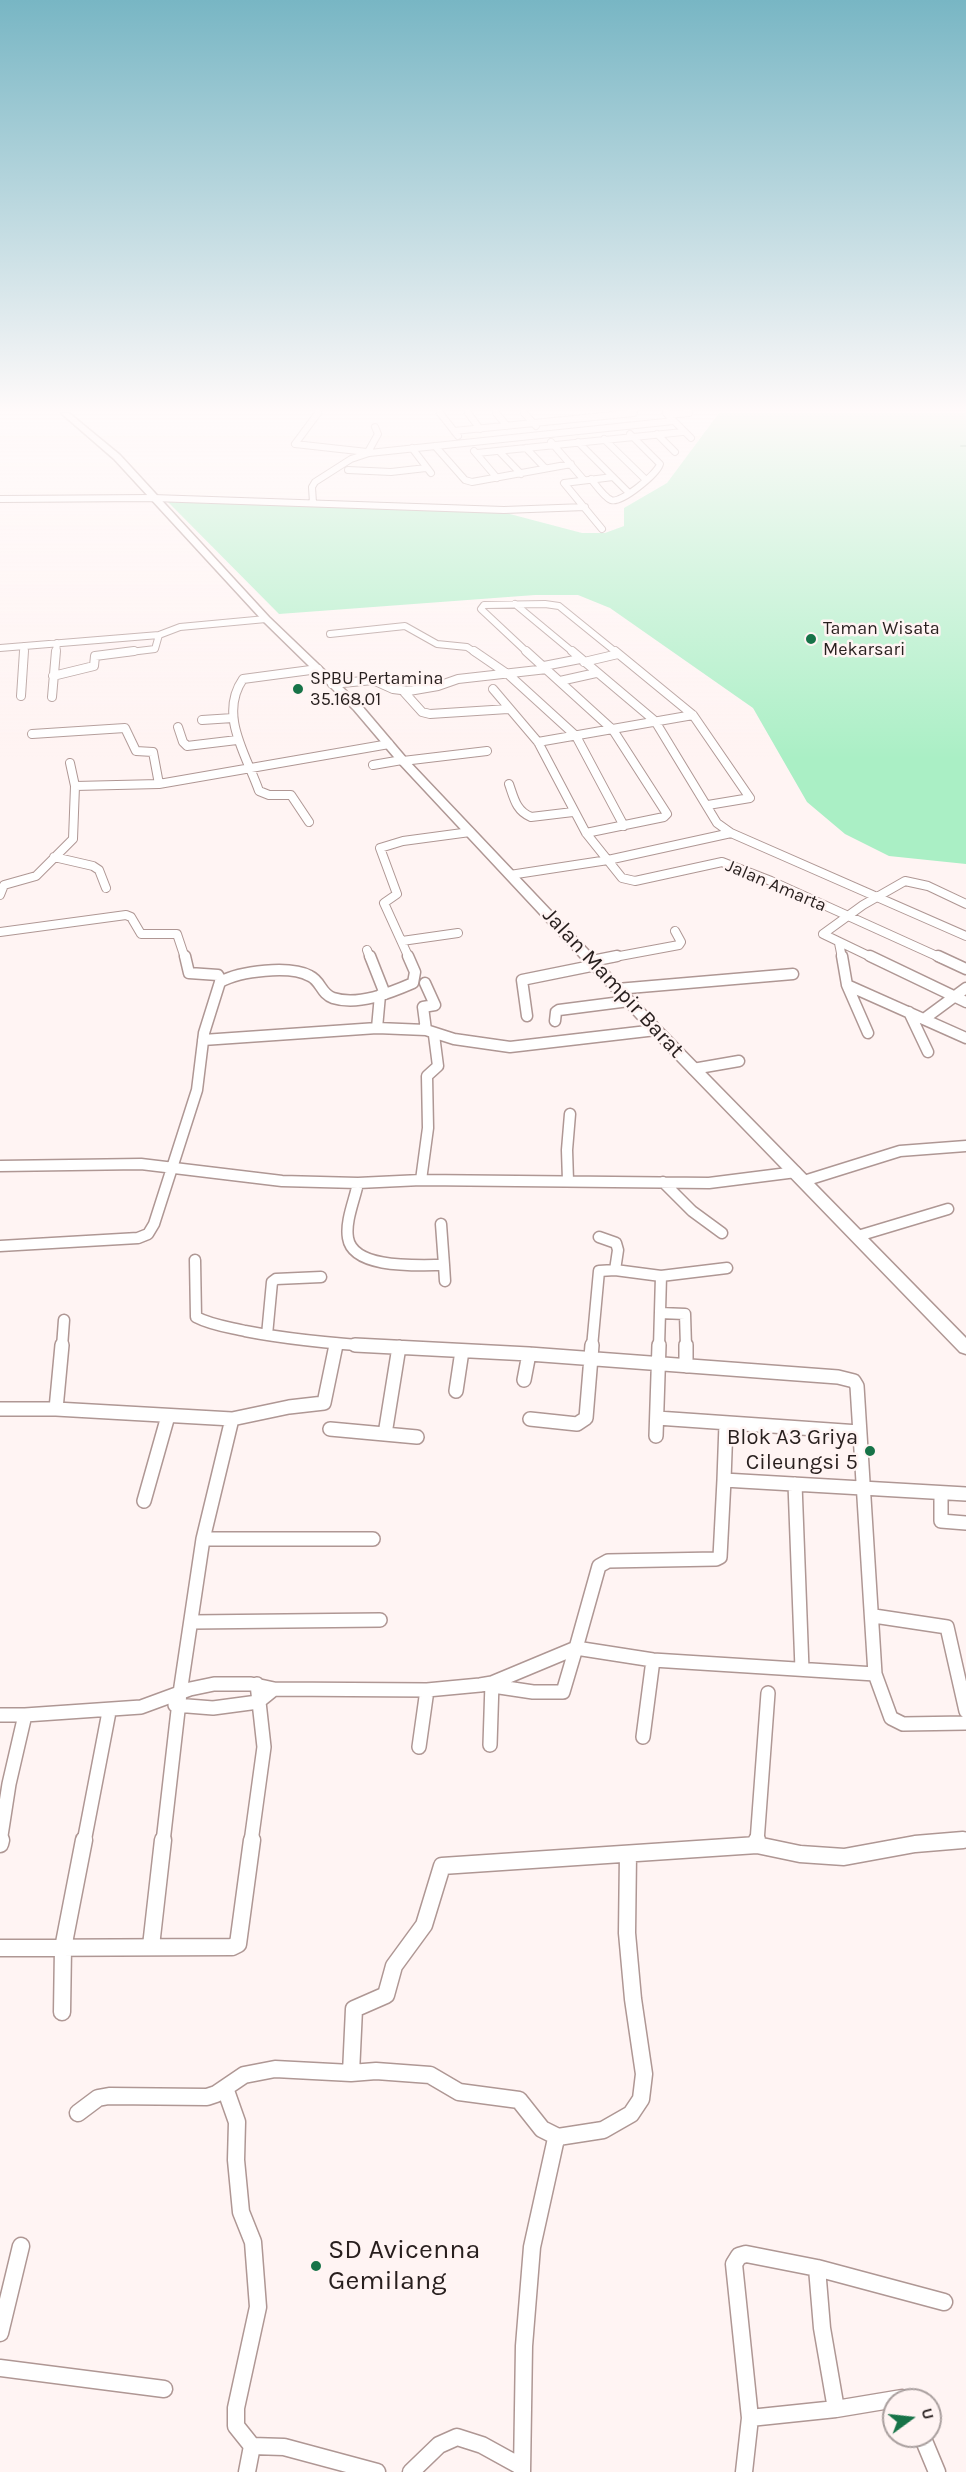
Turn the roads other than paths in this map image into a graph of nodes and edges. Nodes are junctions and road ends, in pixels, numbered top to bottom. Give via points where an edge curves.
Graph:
1 (179, 528) edge
2 (515, 604) junction
3 (264, 617) junction
4 (330, 634) dead end
5 (159, 635) junction
6 (96, 641) junction
7 (57, 644) junction
8 (24, 646) junction
9 (0, 648) edge
10 (618, 654) junction
11 (95, 656) junction
12 (582, 660) junction
13 (546, 668) junction
14 (318, 669) junction
15 (596, 673) junction
16 (509, 675) junction
17 (54, 676) junction
18 (560, 681) junction
19 (332, 684) junction
20 (493, 689) dead end
21 (404, 692) junction
22 (21, 696) dead end
23 (52, 697) dead end
24 (508, 709) junction
25 (693, 715) junction
26 (233, 718) junction
27 (202, 720) dead end
28 (655, 721) junction
29 (178, 728) dead end
30 (613, 729) junction
31 (32, 734) dead end
32 (576, 735) junction
33 (237, 740) junction
34 (538, 742) junction
35 (389, 744) junction
36 (487, 751) dead end
37 (402, 761) junction
38 (70, 764) dead end
39 (373, 765) dead end
40 (251, 766) junction
41 (159, 784) junction
42 (509, 784) dead end
43 (75, 786) junction
44 (708, 805) junction
45 (573, 812) junction
46 (309, 822) dead end
47 (717, 823) junction
48 (624, 826) junction
49 (470, 832) junction
50 (586, 833) junction
51 (731, 833) junction
52 (700, 836) junction
53 (54, 857) junction
54 (606, 857) junction
55 (507, 872) junction
56 (106, 888) dead end
57 (0, 895) edge
58 (877, 896) junction
59 (966, 904) edge
60 (847, 916) junction
61 (675, 931) dead end
62 (0, 932) edge
63 (458, 933) dead end
64 (966, 936) edge
65 (402, 941) junction
66 (839, 943) junction
67 (367, 950) dead end
68 (594, 963) junction
69 (966, 969) edge
70 (793, 974) dead end
71 (221, 981) junction
72 (425, 983) dead end
73 (847, 984) junction
74 (966, 988) edge
75 (617, 989) junction
76 (383, 995) junction
77 (954, 997) junction
78 (629, 1001) junction
79 (966, 1002) edge
80 (909, 1012) junction
81 (527, 1016) dead end
82 (924, 1019) junction
83 (555, 1021) dead end
84 (377, 1028) junction
85 (656, 1030) junction
86 (430, 1033) junction
87 (868, 1033) dead end
88 (966, 1038) edge
89 (203, 1040) junction
90 (928, 1052) dead end
91 (739, 1061) dead end
92 (693, 1069) junction
93 (570, 1114) dead end
94 (966, 1146) edge
95 (0, 1166) edge
96 (172, 1167) junction
97 (800, 1176) junction
98 (421, 1180) junction
99 (568, 1181) junction
100 (663, 1182) junction
101 (358, 1183) junction
102 (948, 1209) dead end
103 (441, 1224) dead end
104 (722, 1233) dead end
105 (858, 1236) junction
106 (599, 1237) dead end
107 (0, 1246) edge
108 (195, 1260) dead end
109 (444, 1265) junction
110 (727, 1268) dead end
111 (615, 1270) junction
112 (661, 1276) junction
113 (321, 1277) dead end
114 (445, 1281) dead end
115 (660, 1313) junction
116 (64, 1320) dead end
117 (267, 1335) junction
118 (336, 1344) junction
119 (399, 1347) junction
120 (966, 1348) edge
121 (462, 1351) junction
122 (530, 1354) junction
123 (591, 1359) junction
124 (658, 1365) junction
125 (686, 1366) junction
126 (524, 1380) dead end
127 (456, 1391) dead end
128 (56, 1408) junction
129 (0, 1409) edge
130 (168, 1416) junction
131 (657, 1418) junction
132 (232, 1419) junction
133 (530, 1419) dead end
134 (726, 1425) junction
135 (330, 1429) dead end
136 (859, 1432) junction
137 (385, 1434) junction
138 (656, 1436) dead end
139 (417, 1437) dead end
140 (724, 1480) junction
141 (795, 1484) junction
142 (863, 1488) junction
143 (941, 1494) junction
144 (966, 1494) edge
145 (144, 1502) dead end
146 (966, 1523) edge
147 (203, 1539) junction
148 (373, 1539) dead end
149 (874, 1616) junction
150 (380, 1620) dead end
151 (192, 1622) junction
152 (576, 1648) junction
153 (653, 1660) junction
154 (802, 1668) junction
155 (875, 1674) junction
156 (257, 1684) junction
157 (493, 1684) junction
158 (274, 1689) junction
159 (427, 1690) junction
160 (768, 1693) dead end
161 (179, 1700) junction
162 (258, 1702) junction
163 (966, 1711) edge
164 (109, 1712) junction
165 (0, 1715) edge
166 (25, 1715) junction
167 (966, 1724) edge
168 (643, 1737) dead end
169 (490, 1745) dead end
170 (419, 1747) dead end
171 (5, 1784) edge
172 (966, 1840) edge
173 (0, 1844) edge
174 (757, 1845) junction
175 (628, 1854) junction
176 (151, 1946) junction
177 (0, 1948) edge
178 (63, 1948) junction
179 (62, 2012) dead end
180 (351, 2073) junction
181 (225, 2088) junction
182 (78, 2113) dead end
183 (558, 2137) junction
184 (21, 2246) dead end
185 (817, 2268) junction
186 (944, 2302) dead end
187 (0, 2333) edge
188 (0, 2368) edge
189 (164, 2389) dead end
190 (882, 2401) edge
191 (836, 2409) junction
192 (750, 2418) junction
193 (252, 2446) junction
194 (927, 2448) edge
195 (522, 2469) edge
196 (247, 2472) edge
197 (377, 2472) edge
198 (411, 2472) edge
199 (744, 2472) edge
200 (937, 2472) edge

1 - 3 street, Jalan Mampir Barat
2 - 10 street via 559,606
2 - 12 street
2 - 13 street via 481,608
3 - 5 street via 180,627
3 - 14 street, Jalan Mampir Barat
4 - 16 street via 405,626 437,644 467,647
5 - 6 street
5 - 11 street via 155,649
6 - 7 street
6 - 11 street
7 - 8 street
7 - 17 street
8 - 9 street
8 - 22 street
10 - 12 street
10 - 25 street
11 - 17 street via 94,666
12 - 13 street
12 - 15 street
13 - 16 street
13 - 18 street
14 - 19 street, Jalan Mampir Barat
14 - 26 street via 243,679 236,689
15 - 18 street
15 - 28 street
16 - 21 street via 458,679
16 - 32 street
17 - 23 street
18 - 30 street
19 - 21 street via 373,680
19 - 35 street, Jalan Mampir Barat
20 - 24 street, Jalan Amarta
21 - 24 street via 425,713
24 - 34 street, Jalan Amarta
25 - 28 street
25 - 44 street via 750,798
26 - 27 street
26 - 33 street
28 - 30 street
28 - 44 street
29 - 33 street via 187,746
30 - 32 street
30 - 48 street via 667,814
31 - 41 street via 126,728 136,751 153,752
32 - 34 street
32 - 48 street
33 - 40 street
34 - 45 street, Jalan Amarta
35 - 37 street, Jalan Mampir Barat
35 - 40 street
36 - 37 street
37 - 39 street
37 - 49 street, Jalan Mampir Barat
38 - 43 street
40 - 41 street
40 - 46 street via 259,791 291,795
41 - 43 street
42 - 45 street via 525,816
43 - 53 street via 72,839
44 - 47 street
45 - 50 street, Jalan Amarta
47 - 51 street
47 - 52 street
48 - 50 street
49 - 55 street, Jalan Mampir Barat
49 - 65 street via 380,848 397,894 384,903
50 - 54 street, Jalan Amarta
51 - 52 street
51 - 58 street
52 - 54 street
53 - 56 street via 93,866 99,870
53 - 57 street via 36,876 4,885
54 - 55 street
54 - 60 street, Jalan Amarta via 622,878 635,881 722,862
55 - 68 street, Jalan Mampir Barat
58 - 59 street via 899,882 912,881
58 - 60 street
58 - 64 street
60 - 66 street via 823,934
60 - 69 street, Jalan Amarta
61 - 68 street via 679,945
62 - 71 street via 126,915 141,934 177,934 182,940 189,973 218,975
63 - 65 street
65 - 76 street via 416,972 415,980
66 - 73 street
66 - 77 street
67 - 76 street
68 - 75 street, Jalan Mampir Barat
68 - 81 street via 522,980
70 - 75 street
71 - 76 street via 251,973 292,972 308,974 320,983 324,993 340,1001
71 - 89 street
72 - 86 street via 435,1005 423,1007
73 - 80 street
73 - 87 street
74 - 77 street
75 - 78 street, Jalan Mampir Barat
76 - 84 street
77 - 79 street
77 - 82 street
78 - 83 street via 559,1010
78 - 85 street, Jalan Mampir Barat
80 - 82 street
80 - 90 street
82 - 88 street
84 - 86 street
84 - 89 street
85 - 86 street via 510,1047
85 - 92 street, Jalan Mampir Barat
86 - 98 street via 438,1066 427,1076 428,1128
89 - 96 street via 197,1090
91 - 92 street
92 - 97 street, Jalan Mampir Barat
93 - 99 street
94 - 97 street via 900,1151
95 - 96 street via 78,1163
96 - 101 street via 282,1181
96 - 107 street via 148,1234 111,1241
97 - 100 street via 709,1183
97 - 105 street, Jalan Mampir Barat
98 - 99 street
98 - 101 street
99 - 100 street
100 - 104 street
101 - 109 street via 348,1239 351,1248 376,1262
102 - 105 street
103 - 109 street
105 - 120 street, Jalan Mampir Barat
106 - 111 street via 616,1243
108 - 117 street via 196,1317 207,1323
109 - 114 street
110 - 112 street
111 - 112 street
111 - 123 street via 599,1272
112 - 115 street
113 - 117 street via 272,1282
115 - 124 street
115 - 125 street via 685,1314
116 - 128 street
117 - 118 street
118 - 119 street
118 - 132 street via 324,1403 299,1404
119 - 121 street
119 - 137 street
121 - 122 street
121 - 127 street
122 - 123 street
122 - 126 street
123 - 124 street
123 - 133 street via 585,1420 577,1424
124 - 125 street
124 - 131 street
125 - 136 street via 849,1378 857,1386
128 - 129 street
128 - 130 street
130 - 132 street
130 - 145 street
131 - 134 street
131 - 138 street
132 - 147 street
134 - 136 street
134 - 140 street
135 - 137 street
136 - 142 street
137 - 139 street
140 - 141 street
140 - 152 street via 720,1557 616,1560 599,1566
141 - 142 street
141 - 154 street
142 - 143 street
142 - 149 street
143 - 144 street
143 - 146 street via 940,1521
147 - 148 street
147 - 151 street
149 - 155 street
149 - 163 street via 947,1627
150 - 151 street
151 - 161 street
152 - 153 street
152 - 157 street
152 - 157 street via 563,1692 533,1692
153 - 154 street
153 - 168 street
154 - 155 street
155 - 167 street via 896,1722
156 - 158 street
156 - 161 street via 216,1684
156 - 162 street
157 - 159 street
157 - 169 street
158 - 159 street
158 - 162 street
159 - 170 street
160 - 174 street
161 - 162 street via 213,1708
161 - 164 street
161 - 176 street
162 - 176 street via 264,1747 238,1944
164 - 166 street
164 - 178 street
165 - 166 street
166 - 171 street
171 - 173 street
172 - 174 street via 915,1844 844,1857 800,1854
174 - 175 street
175 - 180 street via 442,1866 424,1925 394,1966 386,1995 354,2009
175 - 183 street via 627,1933 644,2074 641,2099 631,2115 603,2130
176 - 178 street
177 - 178 street
178 - 179 street
180 - 181 street via 275,2069 244,2075
180 - 183 street via 430,2075 459,2092 519,2100 542,2129
181 - 182 street via 207,2097 98,2098
181 - 193 street via 237,2122 241,2212 253,2242 258,2307 236,2408 236,2426
183 - 195 street via 532,2247 524,2346
184 - 187 street
185 - 186 street
185 - 191 street via 822,2328
185 - 192 street via 746,2254 734,2264
188 - 189 street
190 - 191 street
191 - 192 street
192 - 199 street
193 - 196 street
193 - 197 street via 284,2447
194 - 200 street
195 - 198 street via 482,2445 457,2436 440,2445

